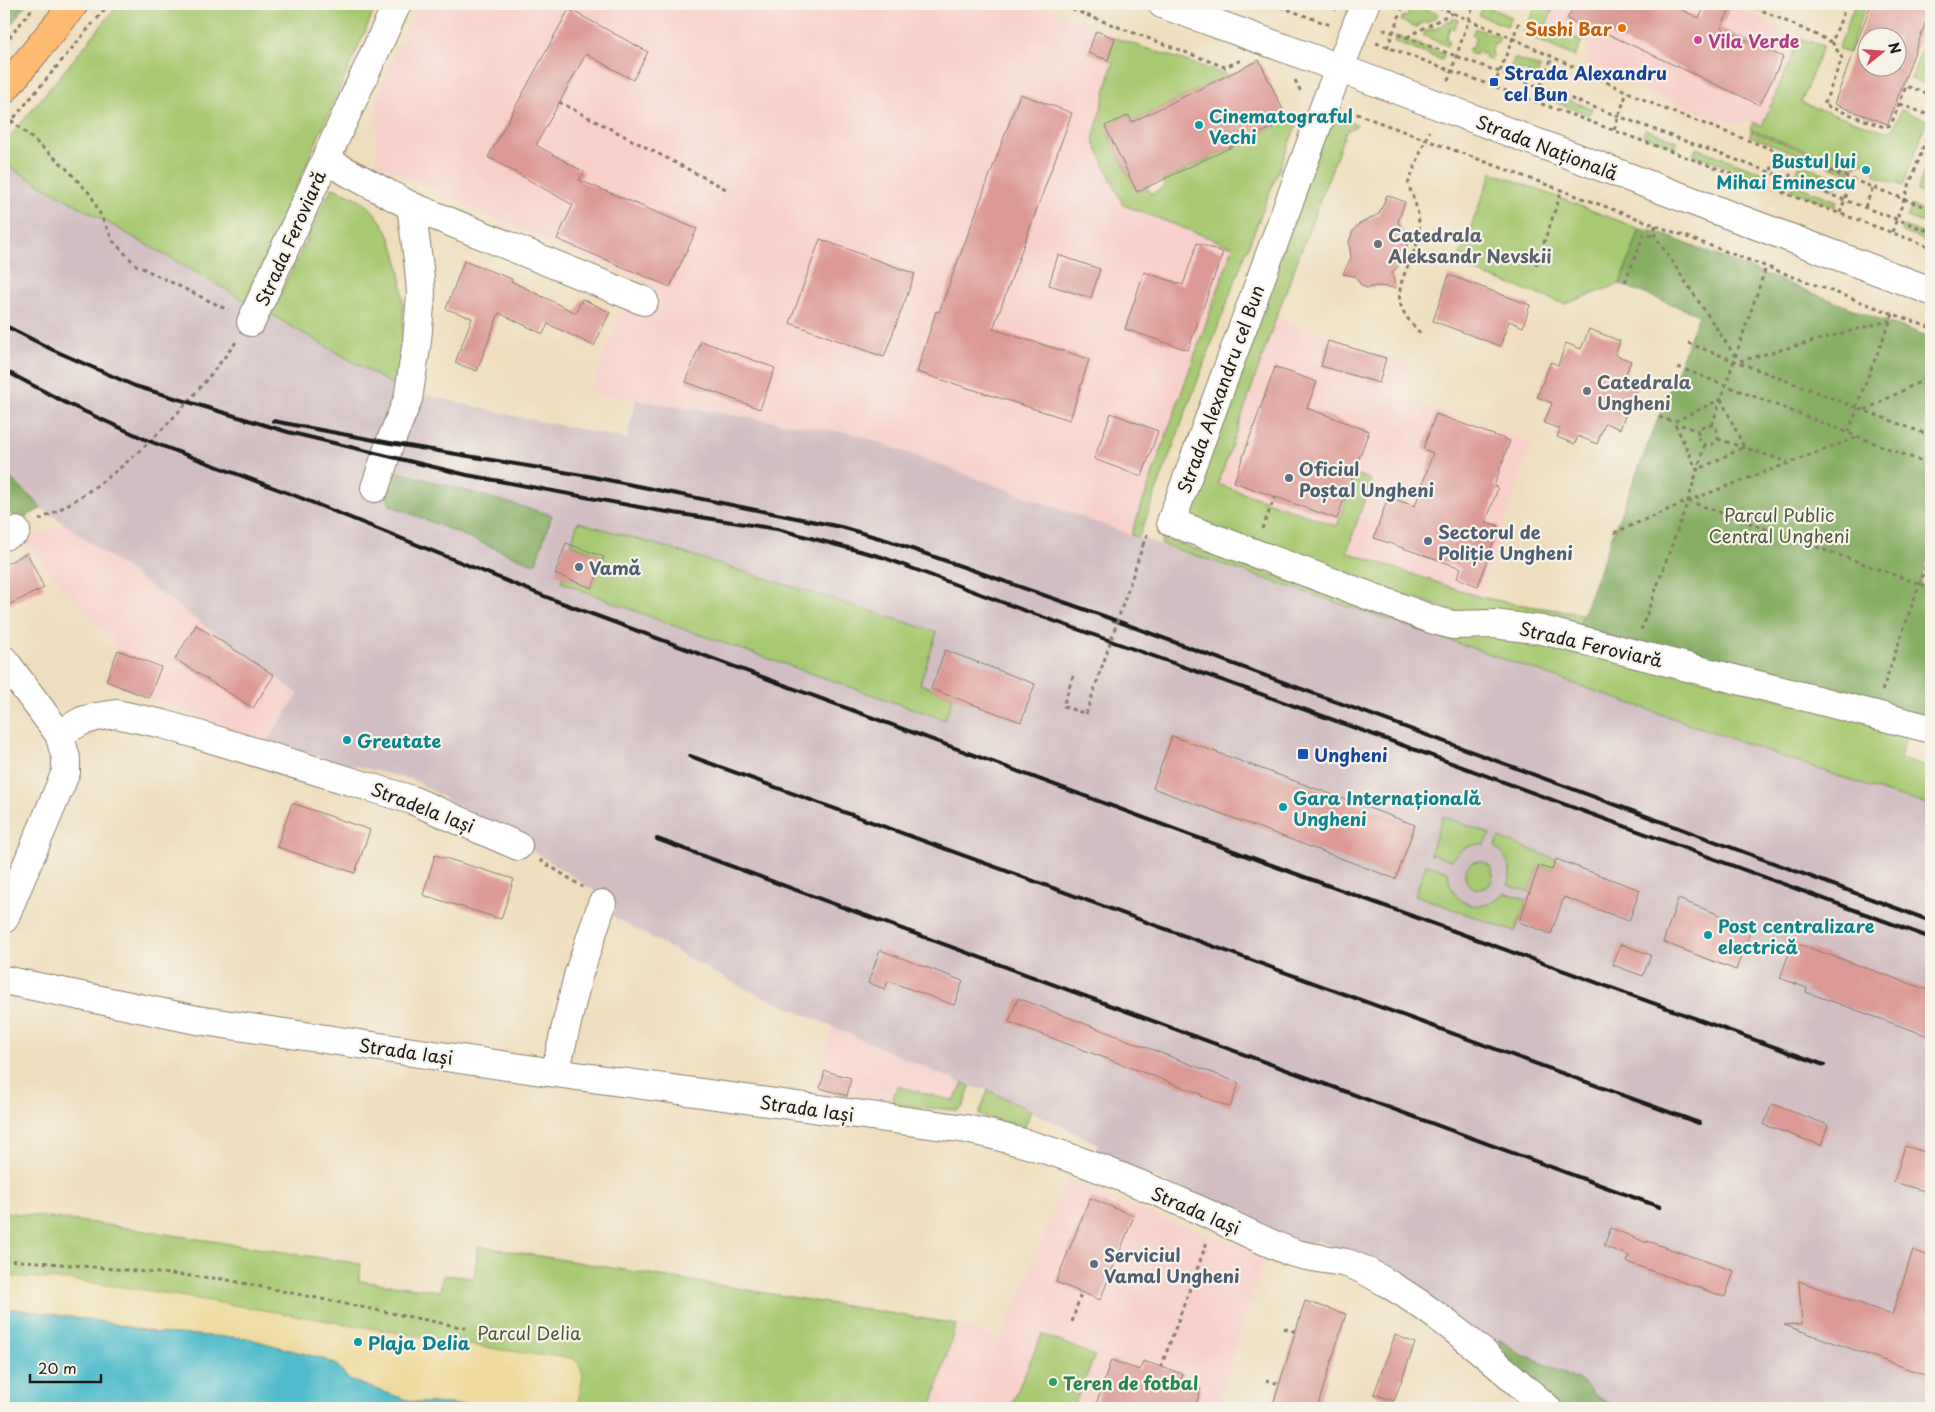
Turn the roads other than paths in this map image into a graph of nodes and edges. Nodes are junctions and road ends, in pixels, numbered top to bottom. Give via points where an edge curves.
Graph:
1 (396, 4) edge
2 (1162, 4) edge
3 (1365, 4) edge
4 (73, 5) edge
5 (1340, 68) junction
6 (4, 90) edge
7 (325, 160) junction
8 (411, 206) junction
9 (1931, 291) edge
10 (644, 301) dead end
11 (251, 322) road end
12 (375, 488) dead end
13 (1171, 522) joint
14 (4, 660) edge
15 (1931, 729) edge
16 (59, 734) junction
17 (518, 846) road end
18 (602, 904) road end
19 (4, 919) edge
20 (4, 980) edge
21 (555, 1073) junction
22 (1547, 1408) edge

1 - 7 street
2 - 5 street, Strada Națională
3 - 5 street, Strada Alexandru cel Bun
4 - 6 main road
5 - 9 street, Strada Națională
5 - 13 street, Strada Alexandru cel Bun
7 - 8 street, Strada Feroviară
7 - 11 street, Strada Feroviară
8 - 10 street, Strada Feroviară
8 - 12 street via 419,268 417,341 408,399
13 - 15 street, Strada Feroviară via 1434,620 1453,625 1494,624 1542,630
14 - 16 street
16 - 17 street, Stradela Iași via 96,717 116,714 163,724 412,800
16 - 19 street via 66,758 66,772
18 - 21 street via 578,976
20 - 21 street, Strada Iași via 197,1020
21 - 22 street, Strada Iași via 966,1129 1037,1146 1295,1253 1348,1264 1386,1282 1423,1306

